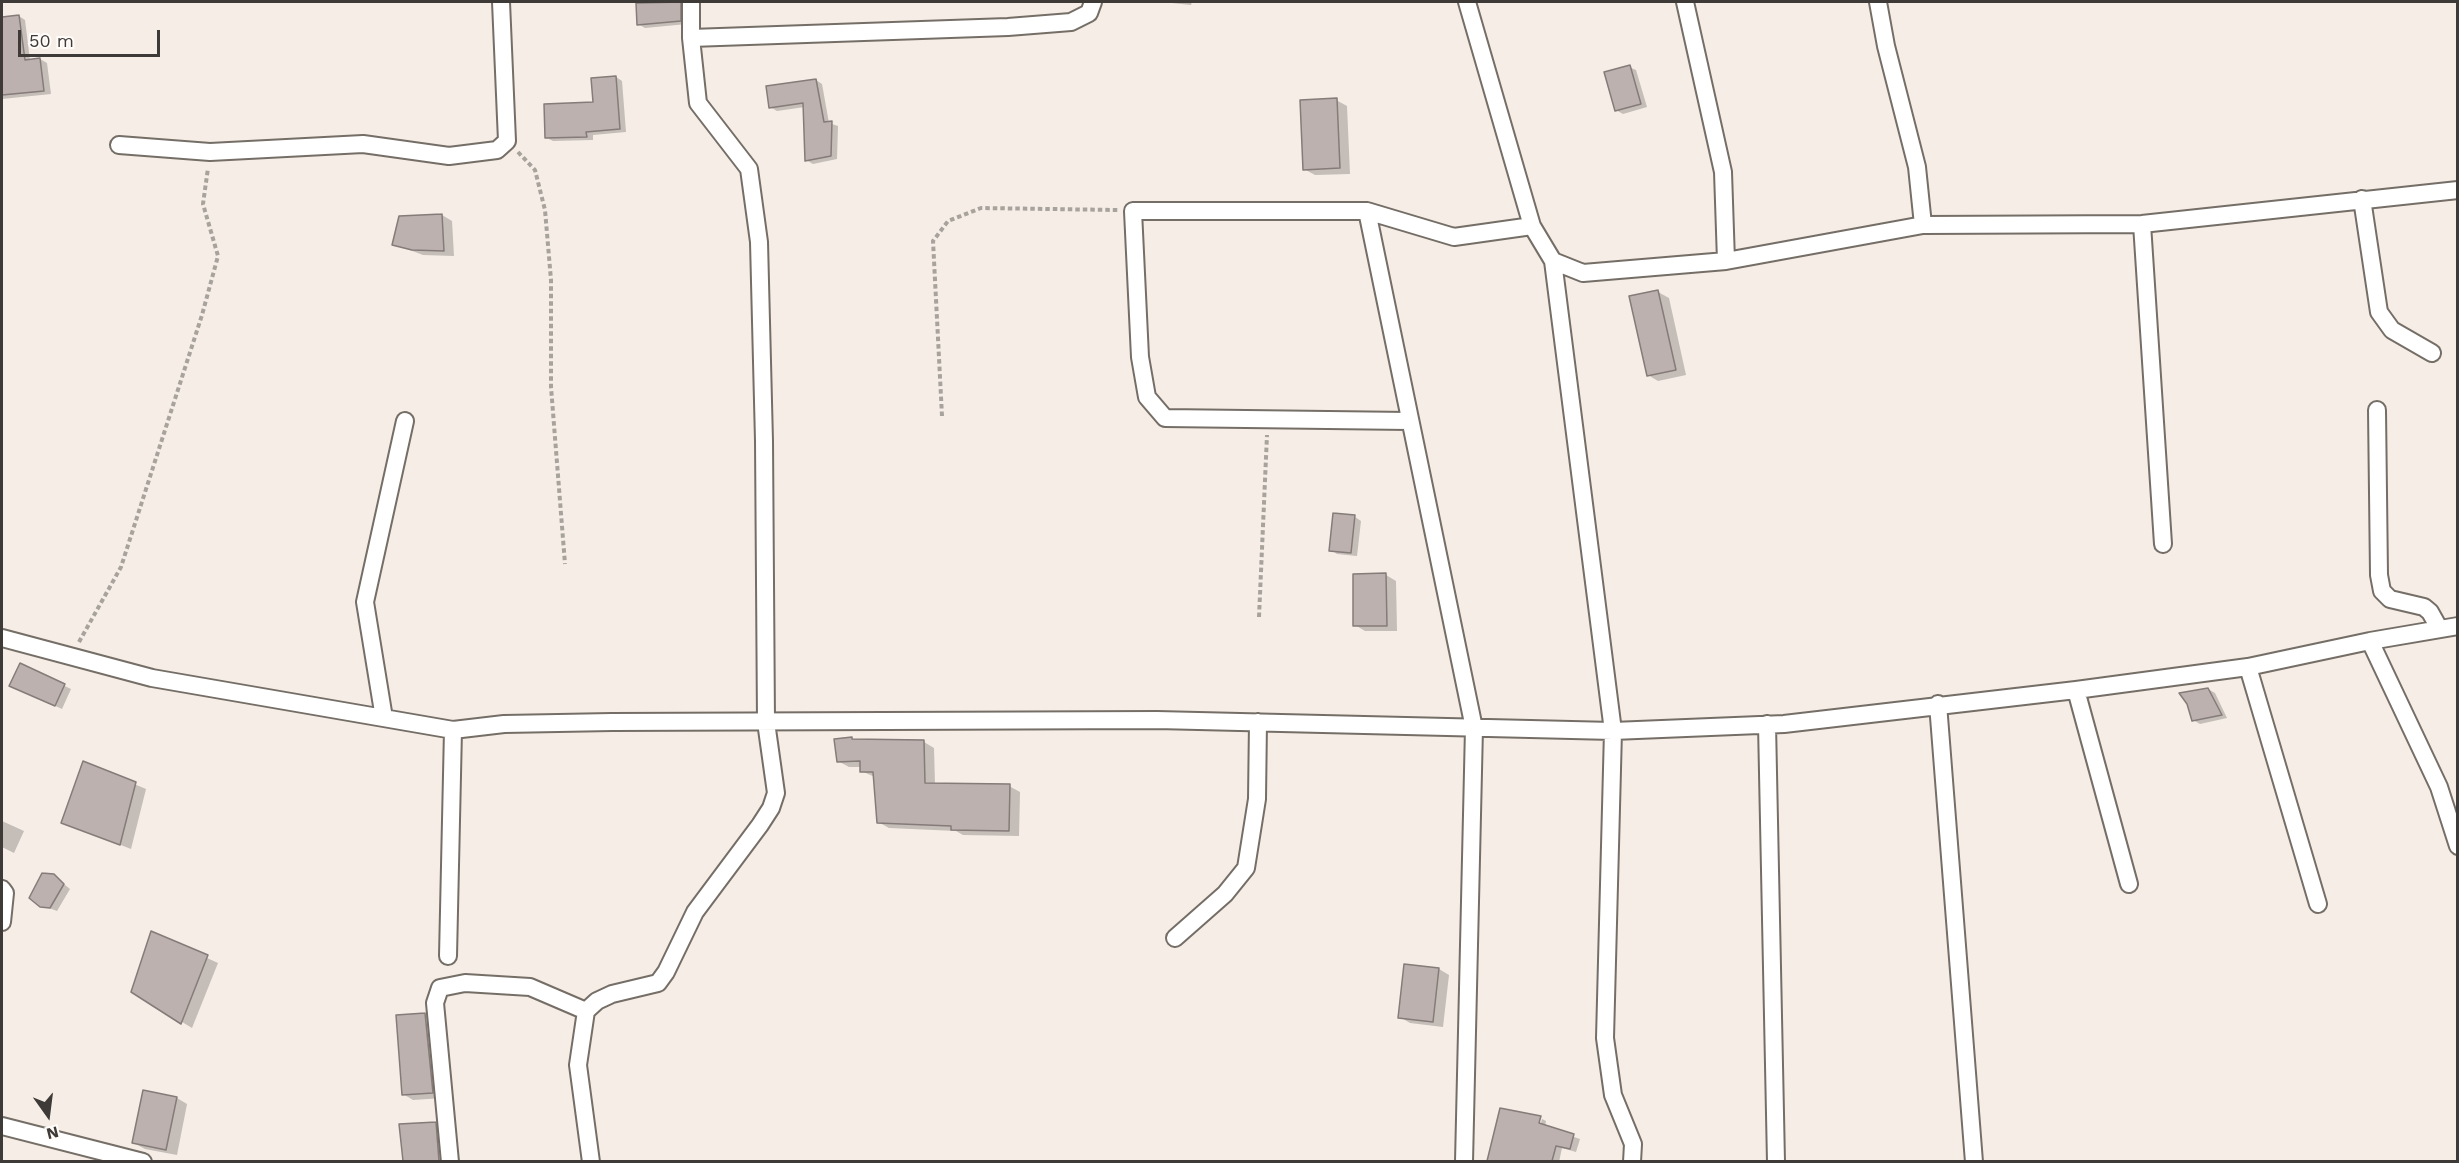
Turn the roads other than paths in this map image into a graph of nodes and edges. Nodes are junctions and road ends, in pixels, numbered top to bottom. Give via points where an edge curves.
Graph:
1 (501, 2) edge
2 (691, 2) edge
3 (1093, 2) edge
4 (1467, 2) edge
5 (1685, 2) edge
6 (1878, 2) edge
7 (691, 38) junction
8 (119, 145) dead end
9 (2457, 190) edge
10 (2361, 199) junction
11 (1367, 211) junction
12 (2142, 224) junction
13 (1923, 225) junction
14 (1532, 226) junction
15 (1552, 261) junction
16 (1726, 261) junction
17 (2432, 352) dead end
18 (2377, 410) dead end
19 (405, 421) dead end
20 (1409, 422) junction
21 (2163, 544) dead end
22 (2457, 626) edge
23 (2439, 628) junction
24 (2, 638) edge
25 (2370, 640) junction
26 (2248, 667) junction
27 (2076, 690) junction
28 (1938, 704) junction
29 (384, 718) junction
30 (766, 722) junction
31 (1258, 722) junction
32 (1767, 724) junction
33 (1474, 728) junction
34 (453, 730) junction
35 (1613, 731) junction
36 (2457, 846) edge
37 (2129, 884) dead end
38 (2, 889) edge
39 (2318, 904) dead end
40 (2, 922) edge
41 (1175, 938) dead end
42 (448, 956) dead end
43 (586, 1011) junction
44 (2, 1126) edge
45 (143, 1161) edge
46 (450, 1161) edge
47 (591, 1161) edge
48 (1464, 1161) edge
49 (1632, 1161) edge
50 (1776, 1161) edge
51 (1974, 1161) edge

1 - 8 street via 507,141 497,150 449,156 363,144 210,152
2 - 7 street
3 - 7 street via 1089,13 1071,22
4 - 14 street
5 - 16 street via 1723,172
6 - 13 street via 1917,167
7 - 30 street via 698,103 749,169 759,242
9 - 10 street
10 - 12 street
10 - 17 street via 2379,312 2392,330
11 - 14 street via 1454,237
11 - 20 street
11 - 20 street via 1133,211 1140,357 1148,397 1165,418
12 - 13 street
12 - 21 street
13 - 16 street
14 - 15 street
15 - 16 street via 1583,273
15 - 35 street
18 - 23 street via 2382,591 2390,599 2424,607
19 - 29 street via 365,602
20 - 33 street
22 - 23 street
23 - 25 street
24 - 29 street via 152,678
25 - 26 street
25 - 36 street via 2439,787
26 - 27 street
26 - 39 street
27 - 28 street
27 - 37 street
28 - 32 street
28 - 51 street
29 - 34 street
30 - 31 street
30 - 34 street via 515,723
30 - 43 street via 776,793 771,808 695,912 658,983 612,994
31 - 33 street
31 - 41 street via 1257,799 1246,867 1225,894
32 - 35 street
32 - 50 street
33 - 35 street
33 - 48 street
34 - 42 street
35 - 49 street via 1605,1038 1613,1095 1633,1144
38 - 40 street
43 - 46 street via 530,987 465,983 440,988 435,1003
43 - 47 street via 578,1065
44 - 45 street

